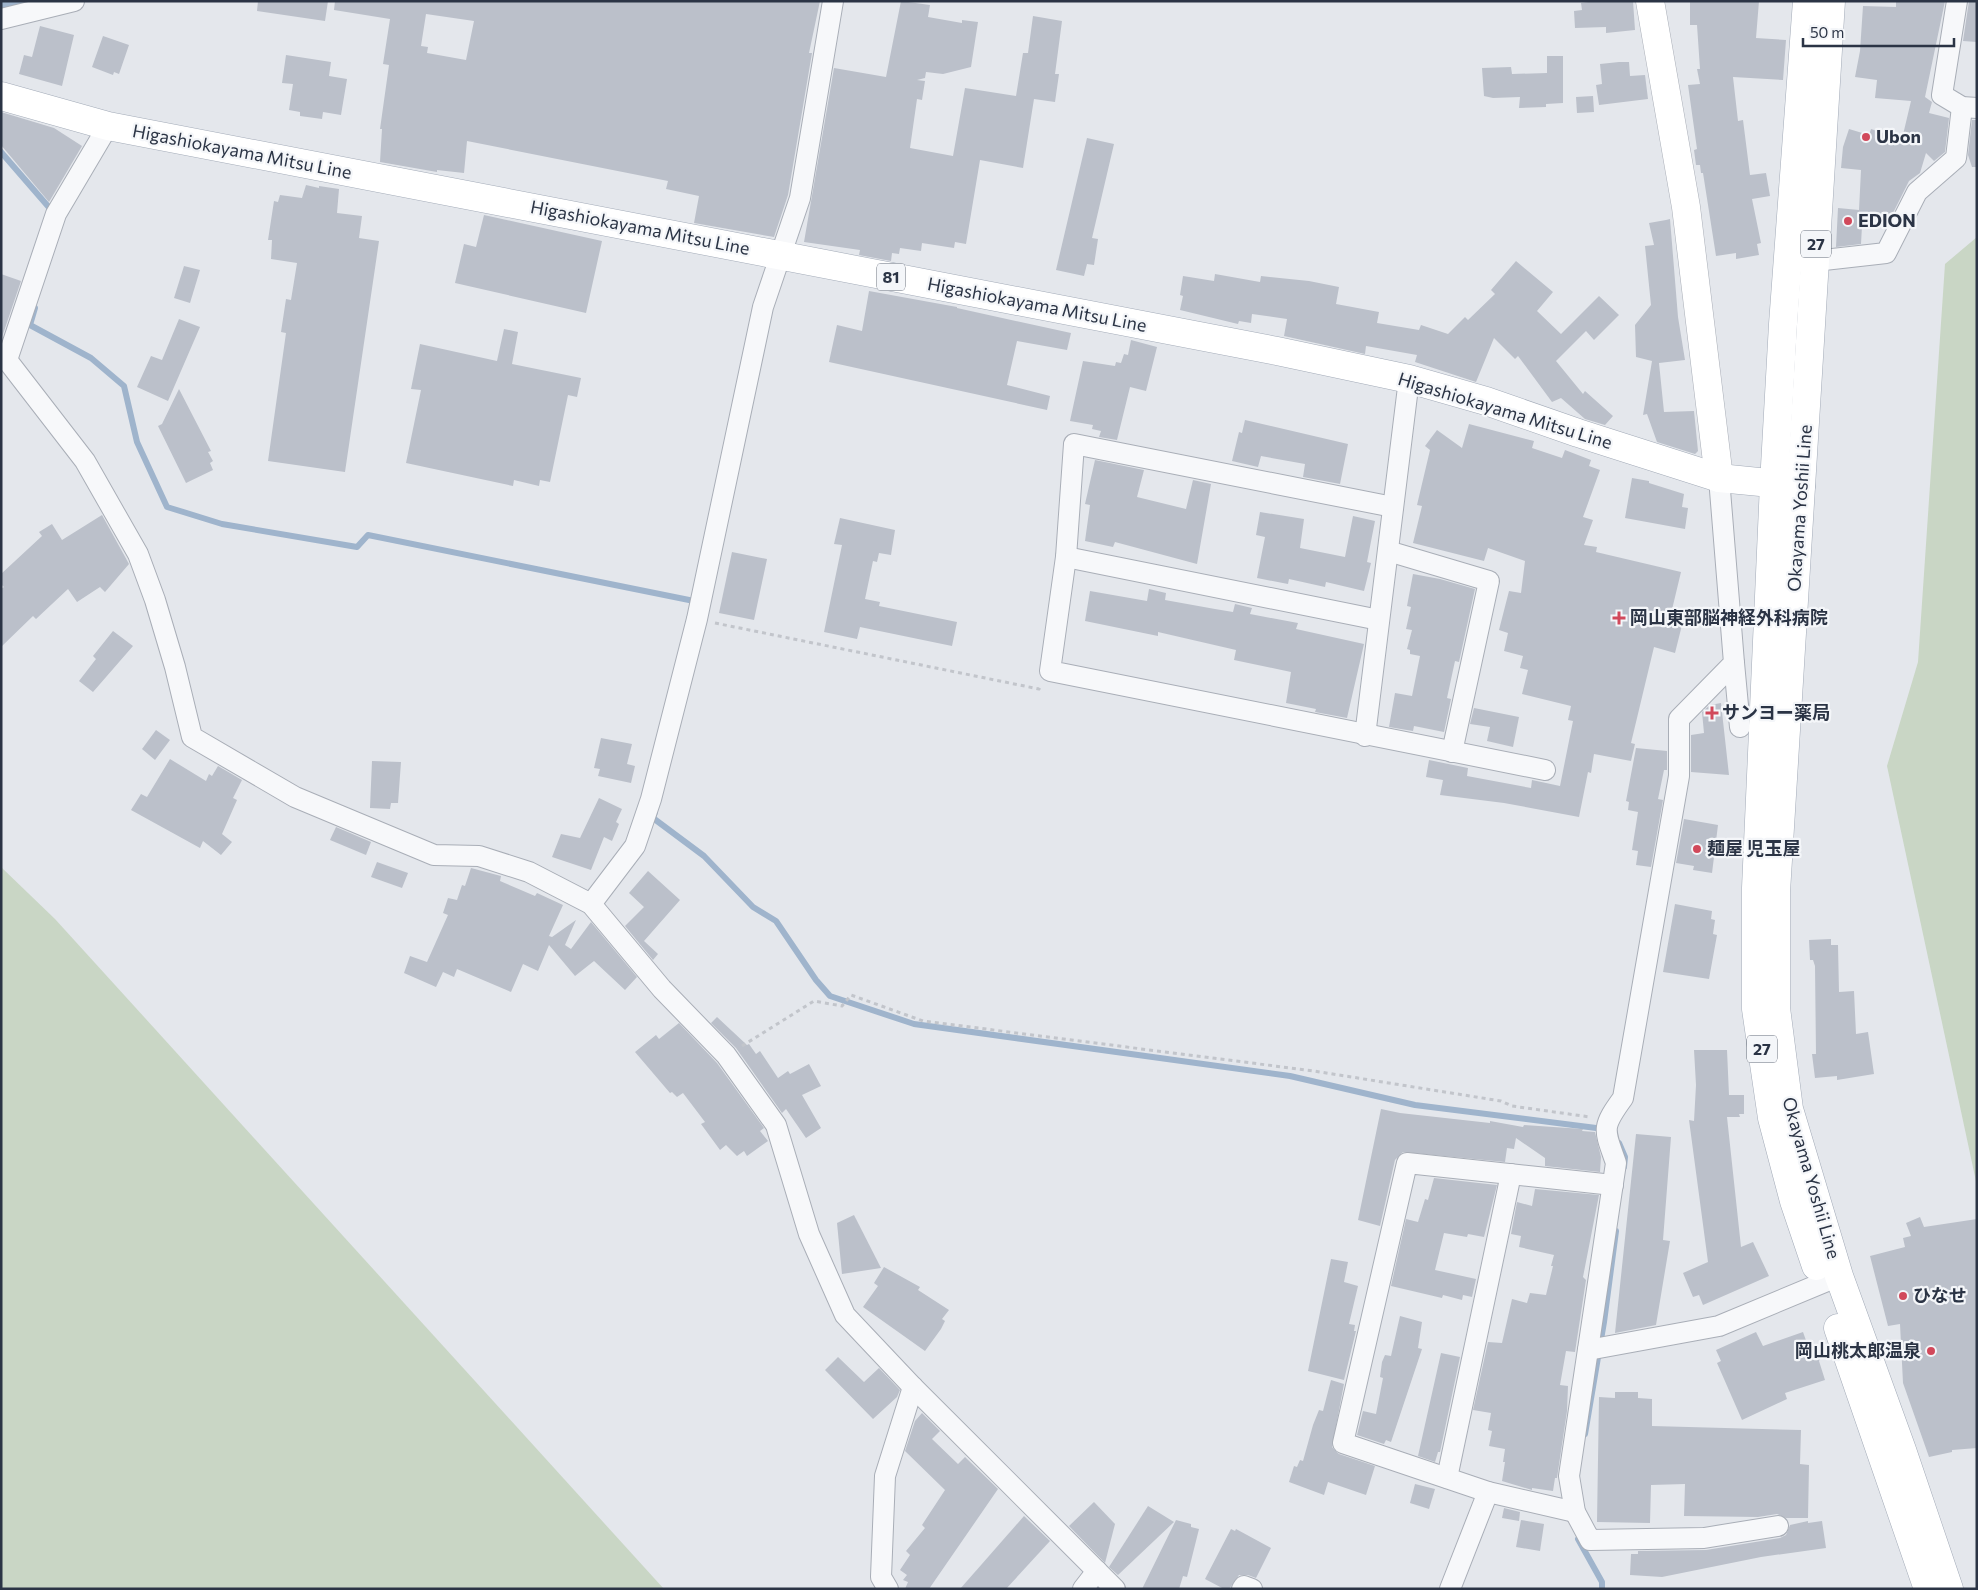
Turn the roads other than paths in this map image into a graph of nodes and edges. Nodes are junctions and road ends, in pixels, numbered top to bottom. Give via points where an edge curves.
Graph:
1 (74, 1) edge
2 (833, 1) edge
3 (1650, 1) edge
4 (1807, 1) edge
5 (1832, 1) edge
6 (1957, 1) edge
7 (1, 20) edge
8 (1, 96) edge
9 (1969, 107) edge
10 (108, 126) junction
11 (780, 256) junction
12 (1815, 261) junction
13 (4, 358) edge
14 (1408, 379) junction
15 (1719, 478) junction
16 (1774, 484) junction
17 (1801, 486) junction
18 (1393, 507) junction
19 (1388, 551) junction
20 (1066, 558) junction
21 (1379, 620) junction
22 (1734, 663) junction
23 (1740, 727) dead end
24 (1365, 736) junction
25 (1452, 752) junction
26 (1545, 770) dead end
27 (591, 904) junction
28 (1511, 1174) junction
29 (1612, 1185) junction
30 (1831, 1280) junction
31 (1588, 1350) junction
32 (914, 1387) junction
33 (1447, 1478) junction
34 (1488, 1492) junction
35 (1575, 1512) junction
36 (1778, 1526) dead end
37 (1097, 1571) junction
38 (888, 1589) edge
39 (1083, 1589) edge
40 (1115, 1589) edge
41 (1242, 1589) edge
42 (1252, 1589) edge
43 (1450, 1589) edge
44 (1928, 1589) edge
45 (1949, 1589) edge

1 - 7 street
2 - 11 street via 800,198
3 - 15 main road via 1686,207
4 - 16 main road, Okayama Yoshii Line / 27
5 - 12 main road, Okayama Yoshii Line / 27
6 - 9 street via 1942,95
8 - 10 main road, Higashiokayama Mitsu Line / 81
9 - 12 street via 1956,158 1917,192 1886,253
10 - 11 main road, Higashiokayama Mitsu Line / 81
10 - 13 street via 56,214
11 - 14 main road, Higashiokayama Mitsu Line / 81
11 - 27 street via 763,307 697,619 651,800 634,846
12 - 17 main road, Okayama Yoshii Line / 27
13 - 27 street via 85,461 138,554 172,657 192,737 295,796 425,852 479,856 529,872
14 - 15 main road, Higashiokayama Mitsu Line / 81 via 1486,401
14 - 18 street
15 - 16 main road, Higashiokayama Mitsu Line / 81
15 - 22 street
16 - 17 main road, Higashiokayama Mitsu Line / 81
16 - 30 main road, Okayama Yoshii Line / 27 via 1756,888 1756,1009 1772,1118 1794,1201
17 - 30 main road, Okayama Yoshii Line / 27 via 1776,892 1776,1008 1789,1109
18 - 19 street
18 - 20 street via 1074,444
19 - 21 street
19 - 25 street via 1489,582
20 - 21 street
20 - 24 street via 1050,671
21 - 24 street
22 - 23 street
22 - 29 street via 1679,719 1679,776 1625,1088 1623,1098 1607,1120 1606,1135 1616,1163
24 - 25 street
25 - 26 street
27 - 32 street via 662,989 726,1055 776,1124 809,1234 846,1315
28 - 29 street
28 - 33 street
28 - 33 street via 1408,1163 1343,1443
29 - 31 street
30 - 31 street via 1719,1326
30 - 44 main road, Okayama Yoshii Line / 27
30 - 45 main road, Okayama Yoshii Line / 27 via 1902,1450
31 - 35 street via 1569,1476
32 - 37 street
32 - 38 street via 885,1476 881,1578
33 - 34 street
34 - 35 street
34 - 43 street
35 - 36 street via 1590,1540 1704,1538
37 - 39 street
37 - 40 street
41 - 42 street via 1244,1586

